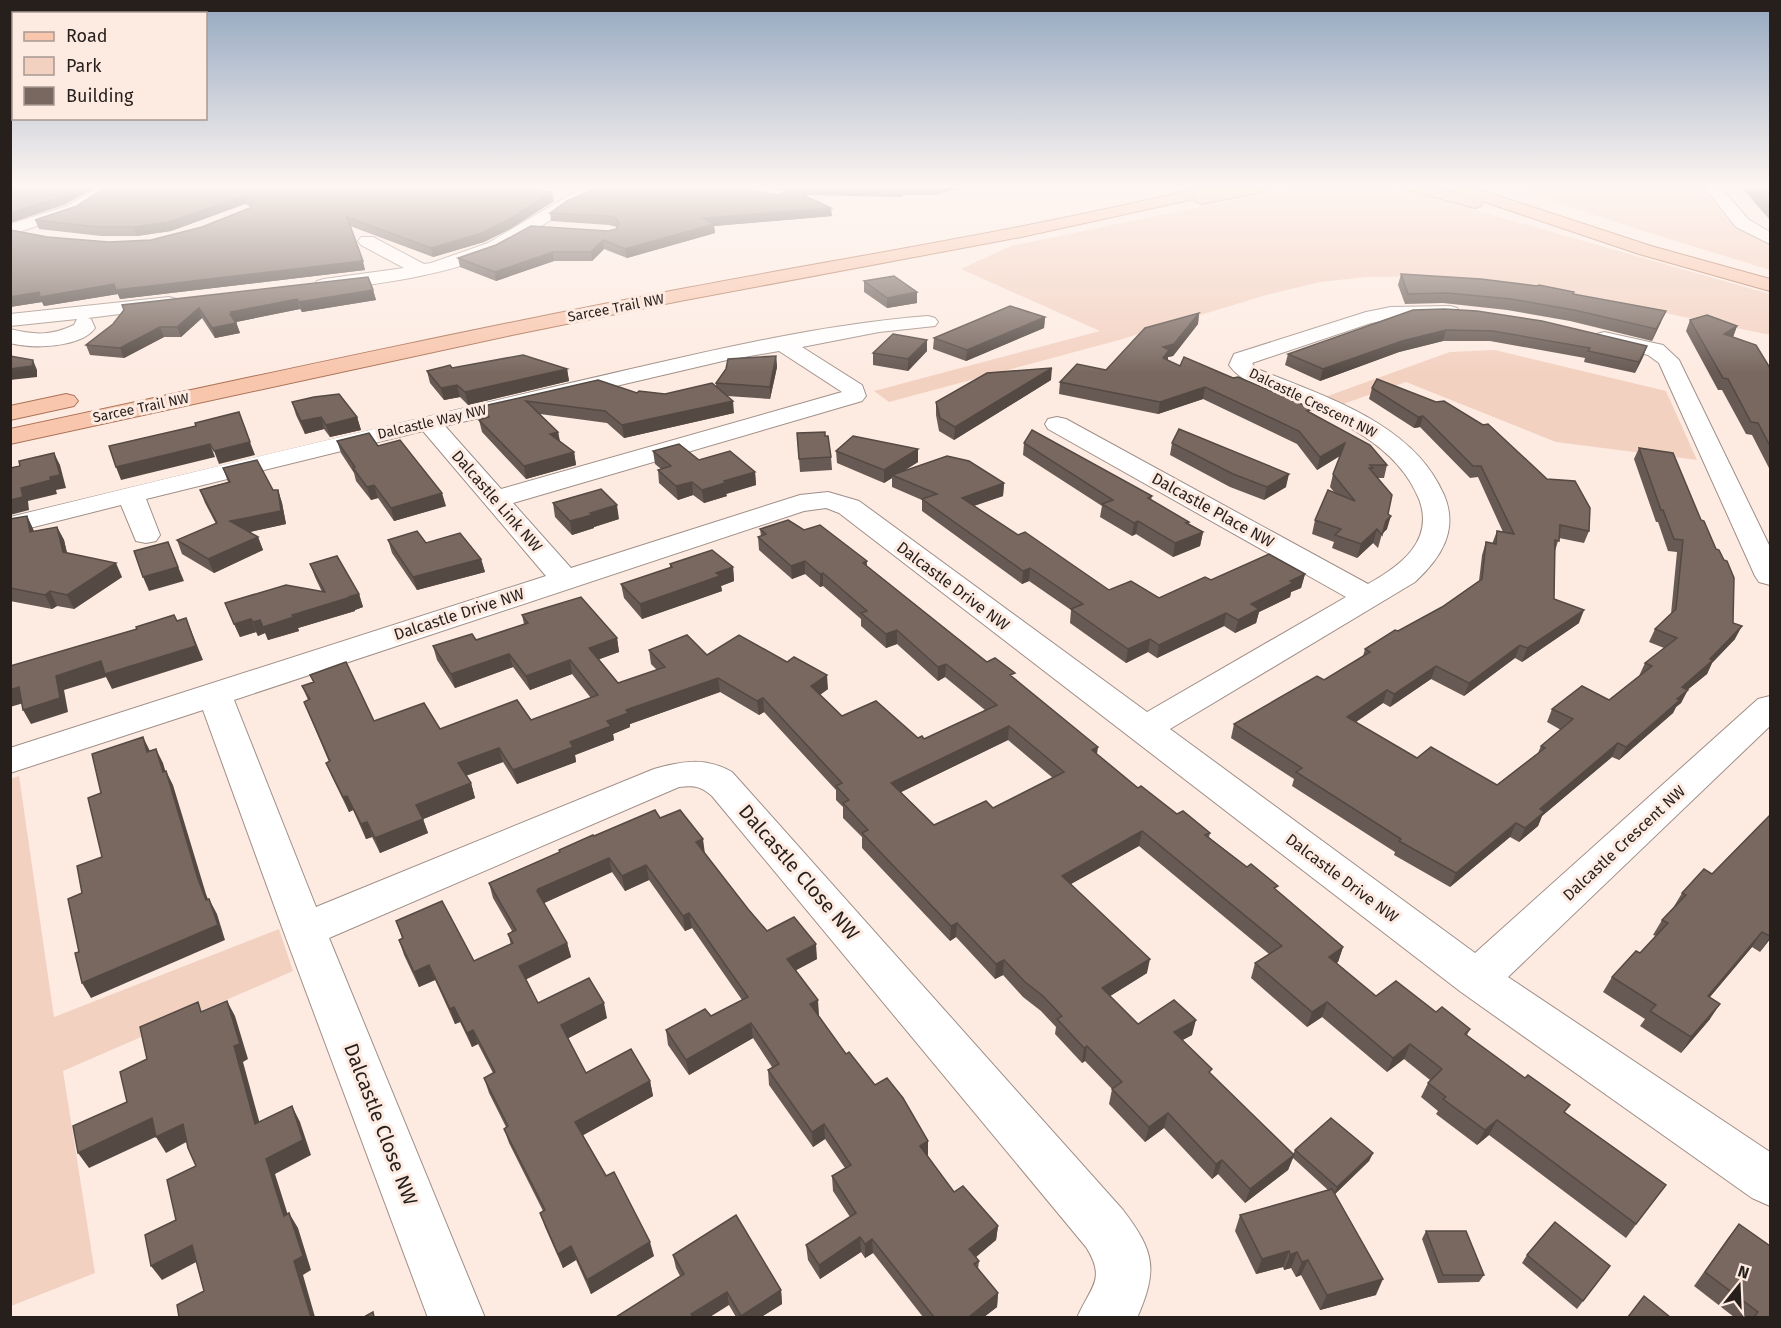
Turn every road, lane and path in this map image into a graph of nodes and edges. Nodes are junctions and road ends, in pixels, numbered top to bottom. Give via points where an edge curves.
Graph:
1 (381, 249) edge
2 (486, 249) edge
3 (836, 249) edge
4 (935, 249) edge
5 (1641, 249) edge
6 (1642, 249) edge
7 (1682, 249) edge
8 (1645, 250) junction
9 (420, 269) junction
10 (1770, 274) edge
11 (1770, 285) edge
12 (308, 287) edge
13 (185, 301) edge
14 (82, 313) junction
15 (1469, 313) edge
16 (472, 318) dead end
17 (10, 320) edge
18 (928, 322) dead end
19 (1576, 332) edge
20 (10, 335) edge
21 (782, 343) junction
22 (660, 369) junction
23 (681, 387) dead end
24 (90, 396) dead end
25 (10, 413) edge
26 (429, 423) junction
27 (1057, 424) dead end
28 (10, 437) edge
29 (131, 495) junction
30 (495, 499) junction
31 (10, 525) edge
32 (146, 535) dead end
33 (1770, 576) edge
34 (565, 579) junction
35 (1369, 597) junction
36 (214, 693) junction
37 (1770, 707) edge
38 (1143, 730) junction
39 (10, 761) edge
40 (304, 930) junction
41 (1477, 979) junction
42 (1770, 1181) edge
43 (457, 1317) edge
44 (1105, 1317) edge

1 - 9 street
2 - 9 street
3 - 16 main road, Sarcee Trail NW
4 - 28 main road, Sarcee Trail NW via 368,358
5 - 8 main road
6 - 8 main road
7 - 10 main road
8 - 11 main road
9 - 12 street
13 - 14 street
14 - 17 street
14 - 20 street via 85,328 72,334 40,341
15 - 35 street, Dalcastle Crescent NW via 1414,312 1366,318 1250,355 1240,362 1247,373 1384,438 1418,468 1431,489 1438,519 1434,542 1422,561
18 - 21 street, Dalcastle Way NW via 879,326
19 - 33 street via 1649,348 1668,360
21 - 22 street, Dalcastle Way NW
21 - 30 street via 854,390 854,396
22 - 23 street
22 - 26 street, Dalcastle Way NW
24 - 25 main road, Sarcee Trail NW
26 - 29 street, Dalcastle Way NW
26 - 30 street, Dalcastle Link NW
27 - 35 street, Dalcastle Place NW
29 - 31 street, Dalcastle Way NW
29 - 32 street
30 - 34 street, Dalcastle Link NW
34 - 36 street, Dalcastle Drive NW
34 - 38 street, Dalcastle Drive NW via 800,502 838,503 849,507
35 - 38 street, Dalcastle Crescent NW
36 - 39 street, Dalcastle Drive NW
36 - 40 street, Dalcastle Close NW
37 - 41 street, Dalcastle Crescent NW
38 - 41 street, Dalcastle Drive NW
40 - 43 street, Dalcastle Close NW
40 - 44 street, Dalcastle Close NW via 667,778 689,772 711,776 725,787 1119,1247 1126,1271 1121,1292
41 - 42 street, Dalcastle Drive NW

